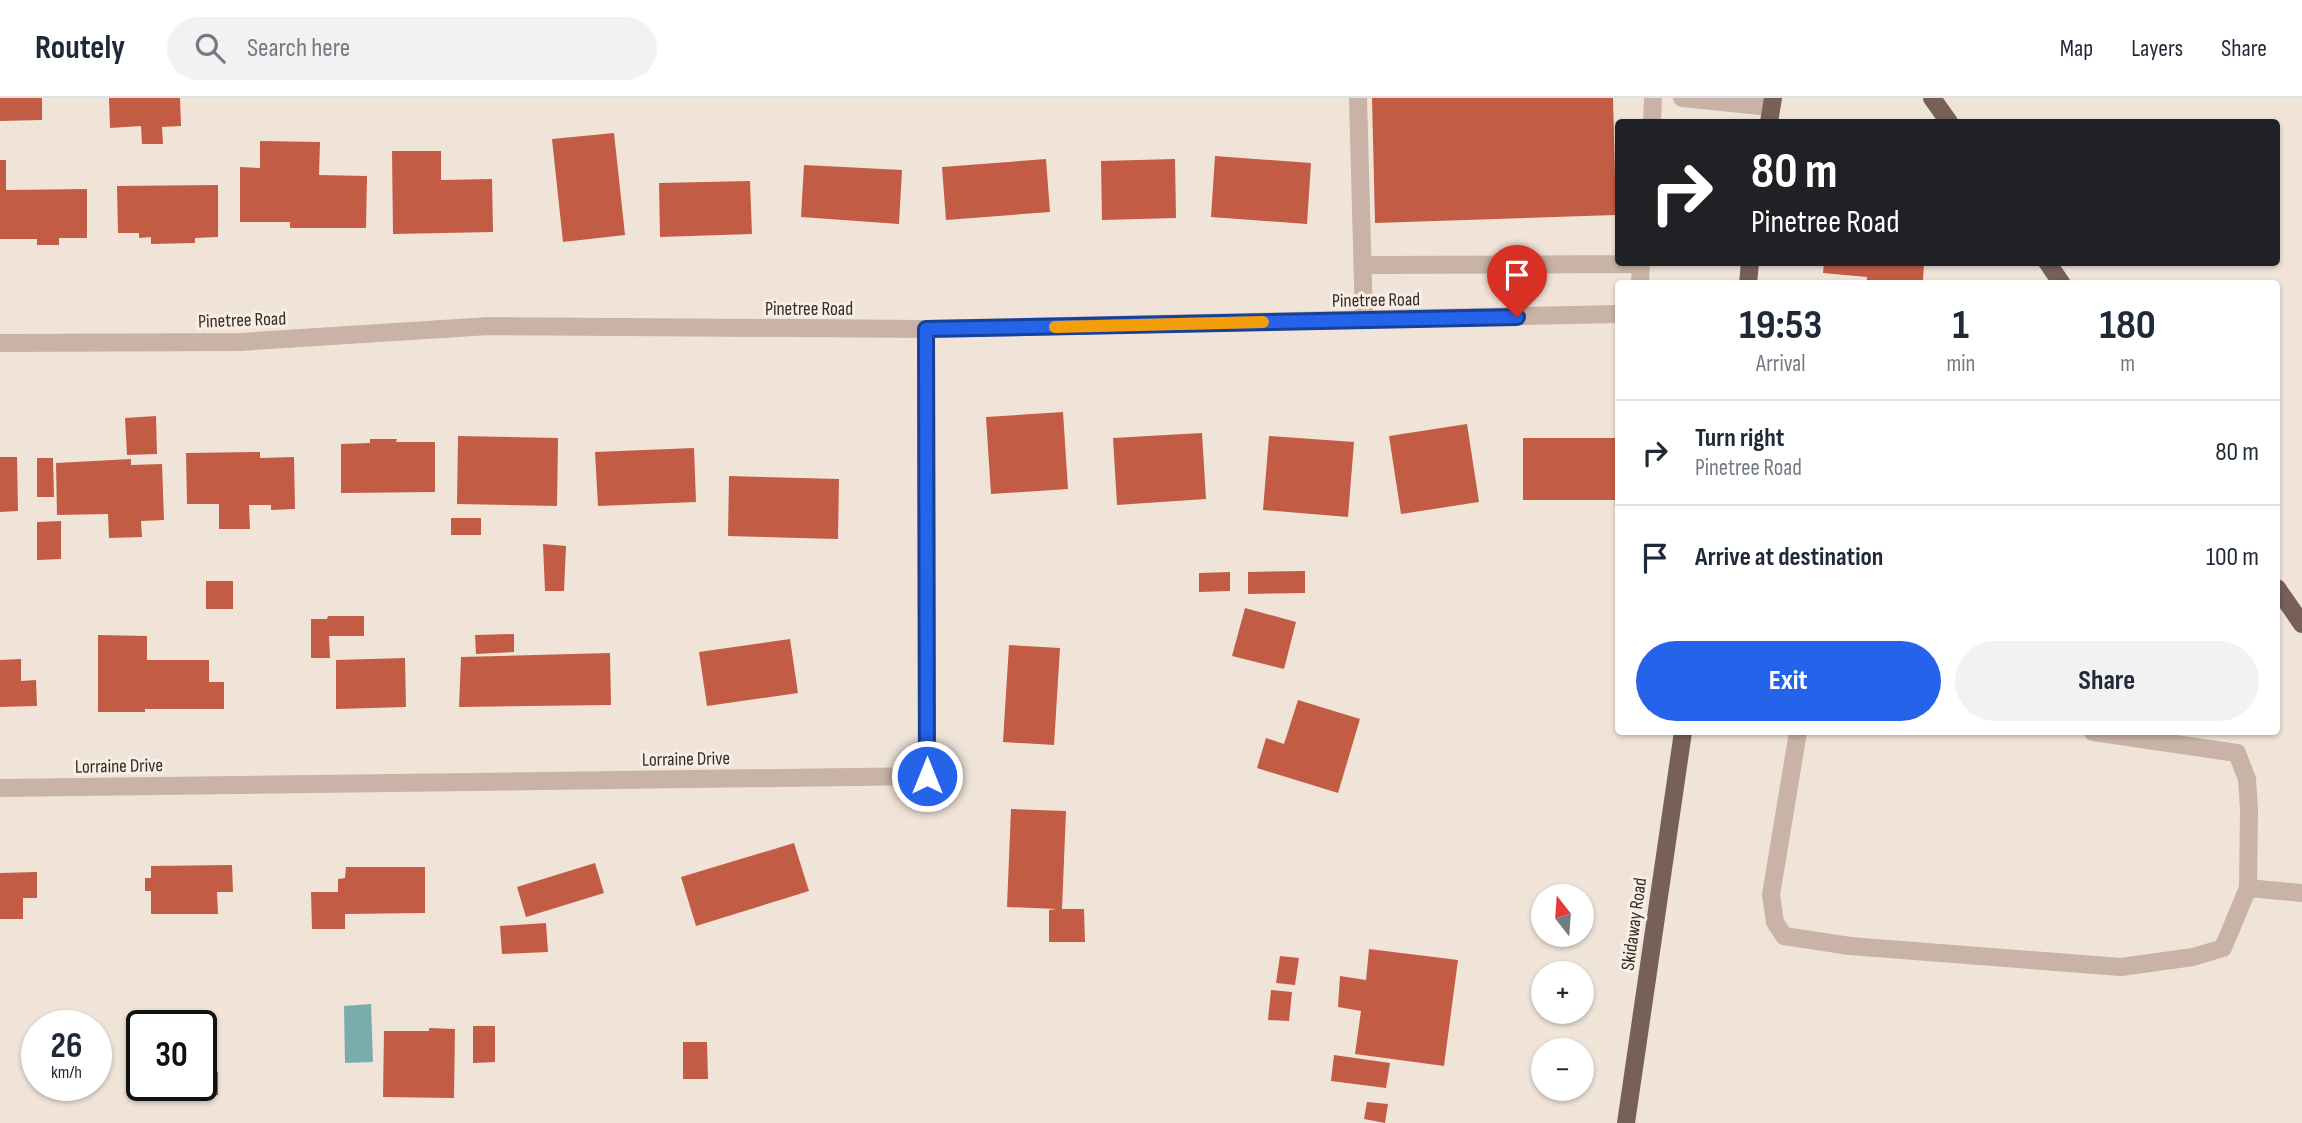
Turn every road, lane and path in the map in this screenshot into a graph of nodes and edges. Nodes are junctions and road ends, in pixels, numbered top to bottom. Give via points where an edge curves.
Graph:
1 (1358, 98) edge
2 (1653, 98) edge
3 (1682, 98) edge
4 (1932, 98) edge
5 (1771, 109) edge
6 (1652, 119) edge
7 (1947, 119) edge
8 (1615, 263) edge
9 (1363, 265) junction
10 (1615, 314) edge
11 (1364, 320) junction
12 (926, 329) junction
13 (0, 343) edge
14 (2280, 592) edge
15 (2302, 624) edge
16 (1683, 735) edge
17 (1798, 735) edge
18 (2114, 735) edge
19 (0, 788) edge
20 (2248, 888) junction
21 (2302, 893) edge
22 (1626, 1123) edge

1 - 9 street
2 - 6 street
3 - 5 street
4 - 7 main road
8 - 9 street
9 - 11 street
10 - 11 street, Pinetree Road
11 - 12 street, Pinetree Road
12 - 13 street, Pinetree Road via 489,327 240,342
12 - 19 street, Lorraine Drive via 927,776
14 - 15 main road
16 - 22 main road, Skidaway Road
17 - 20 street via 1771,895 1775,922 1784,936 1850,946 2121,967 2223,948
18 - 20 street via 2237,753 2247,779
20 - 21 street

